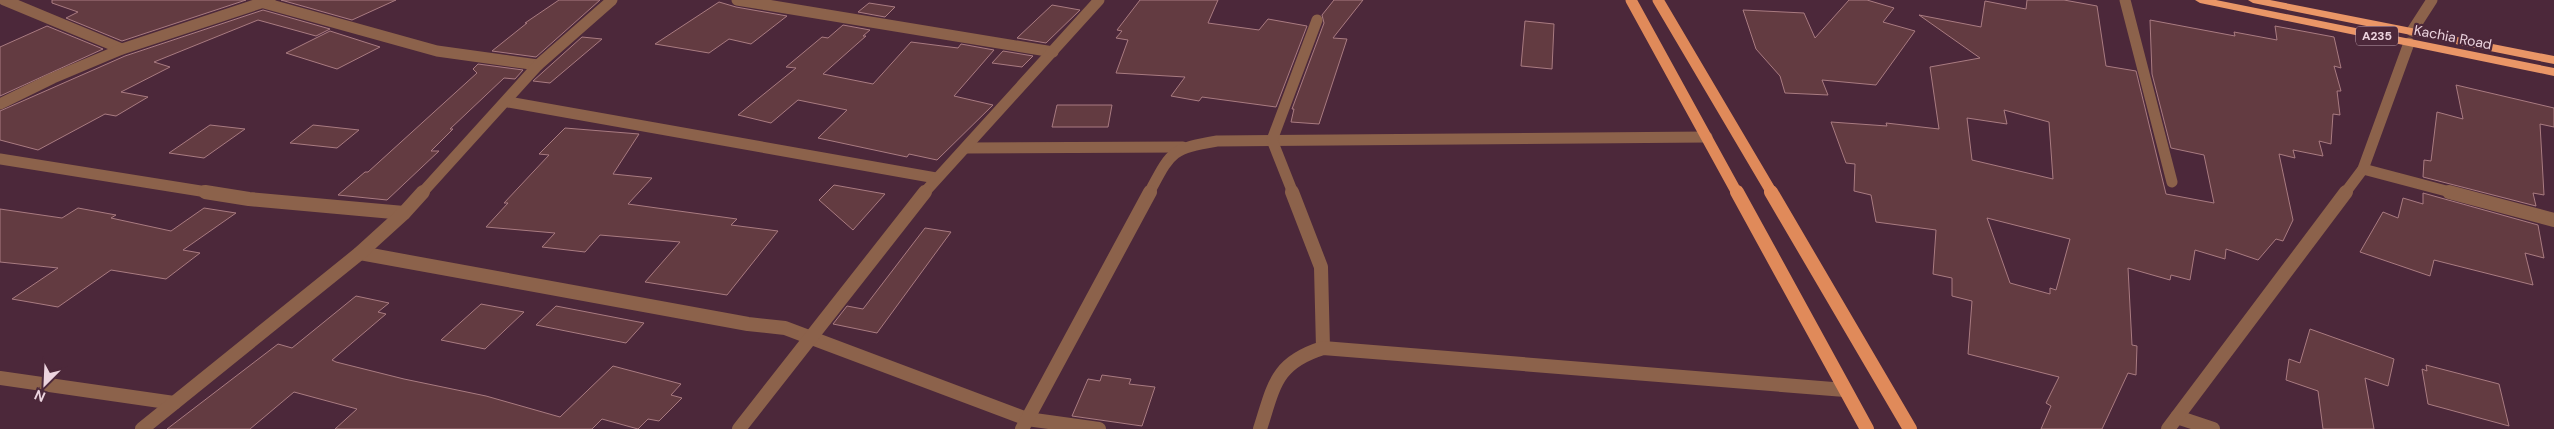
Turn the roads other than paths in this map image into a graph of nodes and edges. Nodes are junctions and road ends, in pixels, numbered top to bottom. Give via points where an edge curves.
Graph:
1 (4, 0) edge
2 (612, 0) edge
3 (736, 0) edge
4 (1099, 0) edge
5 (1631, 0) edge
6 (1658, 0) edge
7 (2125, 0) edge
8 (2200, 0) edge
9 (2254, 0) edge
10 (2432, 0) edge
11 (267, 1) edge
12 (1317, 20) dead end
13 (2410, 37) junction
14 (122, 49) junction
15 (1052, 52) junction
16 (2554, 60) edge
17 (538, 66) junction
18 (2554, 72) edge
19 (508, 102) junction
20 (0, 104) edge
21 (1706, 137) junction
22 (1272, 140) junction
23 (1183, 147) junction
24 (966, 148) junction
25 (0, 159) edge
26 (2362, 169) junction
27 (936, 178) junction
28 (2172, 182) dead end
29 (404, 213) junction
30 (2554, 220) edge
31 (360, 253) junction
32 (809, 339) junction
33 (1323, 348) junction
34 (0, 378) edge
35 (1845, 390) junction
36 (174, 403) junction
37 (2173, 423) edge
38 (1024, 424) edge
39 (142, 429) edge
40 (739, 429) edge
41 (1099, 429) edge
42 (1260, 429) edge
43 (1867, 429) edge
44 (1910, 429) edge
45 (2213, 429) edge

1 - 14 street
2 - 17 street
3 - 15 street
4 - 15 street
5 - 21 main road
6 - 44 main road
7 - 28 street
8 - 13 highway, Kachia Road / A235
9 - 13 highway, Kachia Road / A235
10 - 13 street
11 - 14 street
11 - 17 street via 437,51
12 - 22 street
13 - 16 highway, Kachia Road / A235
13 - 18 highway, Kachia Road / A235
13 - 26 street
14 - 20 street
15 - 24 street
17 - 19 street
19 - 27 street
19 - 29 street
21 - 22 street
21 - 35 main road
22 - 23 street via 1217,141
22 - 33 street via 1321,267
23 - 24 street
23 - 38 street via 1167,160
24 - 27 street
25 - 29 street via 249,199
26 - 30 street
26 - 37 street
27 - 32 street
29 - 31 street
31 - 32 street via 785,328
31 - 36 street
32 - 38 street
32 - 40 street
33 - 35 street
33 - 42 street via 1303,353 1279,375
34 - 36 street
35 - 43 main road
36 - 39 street
37 - 45 street
38 - 41 street

